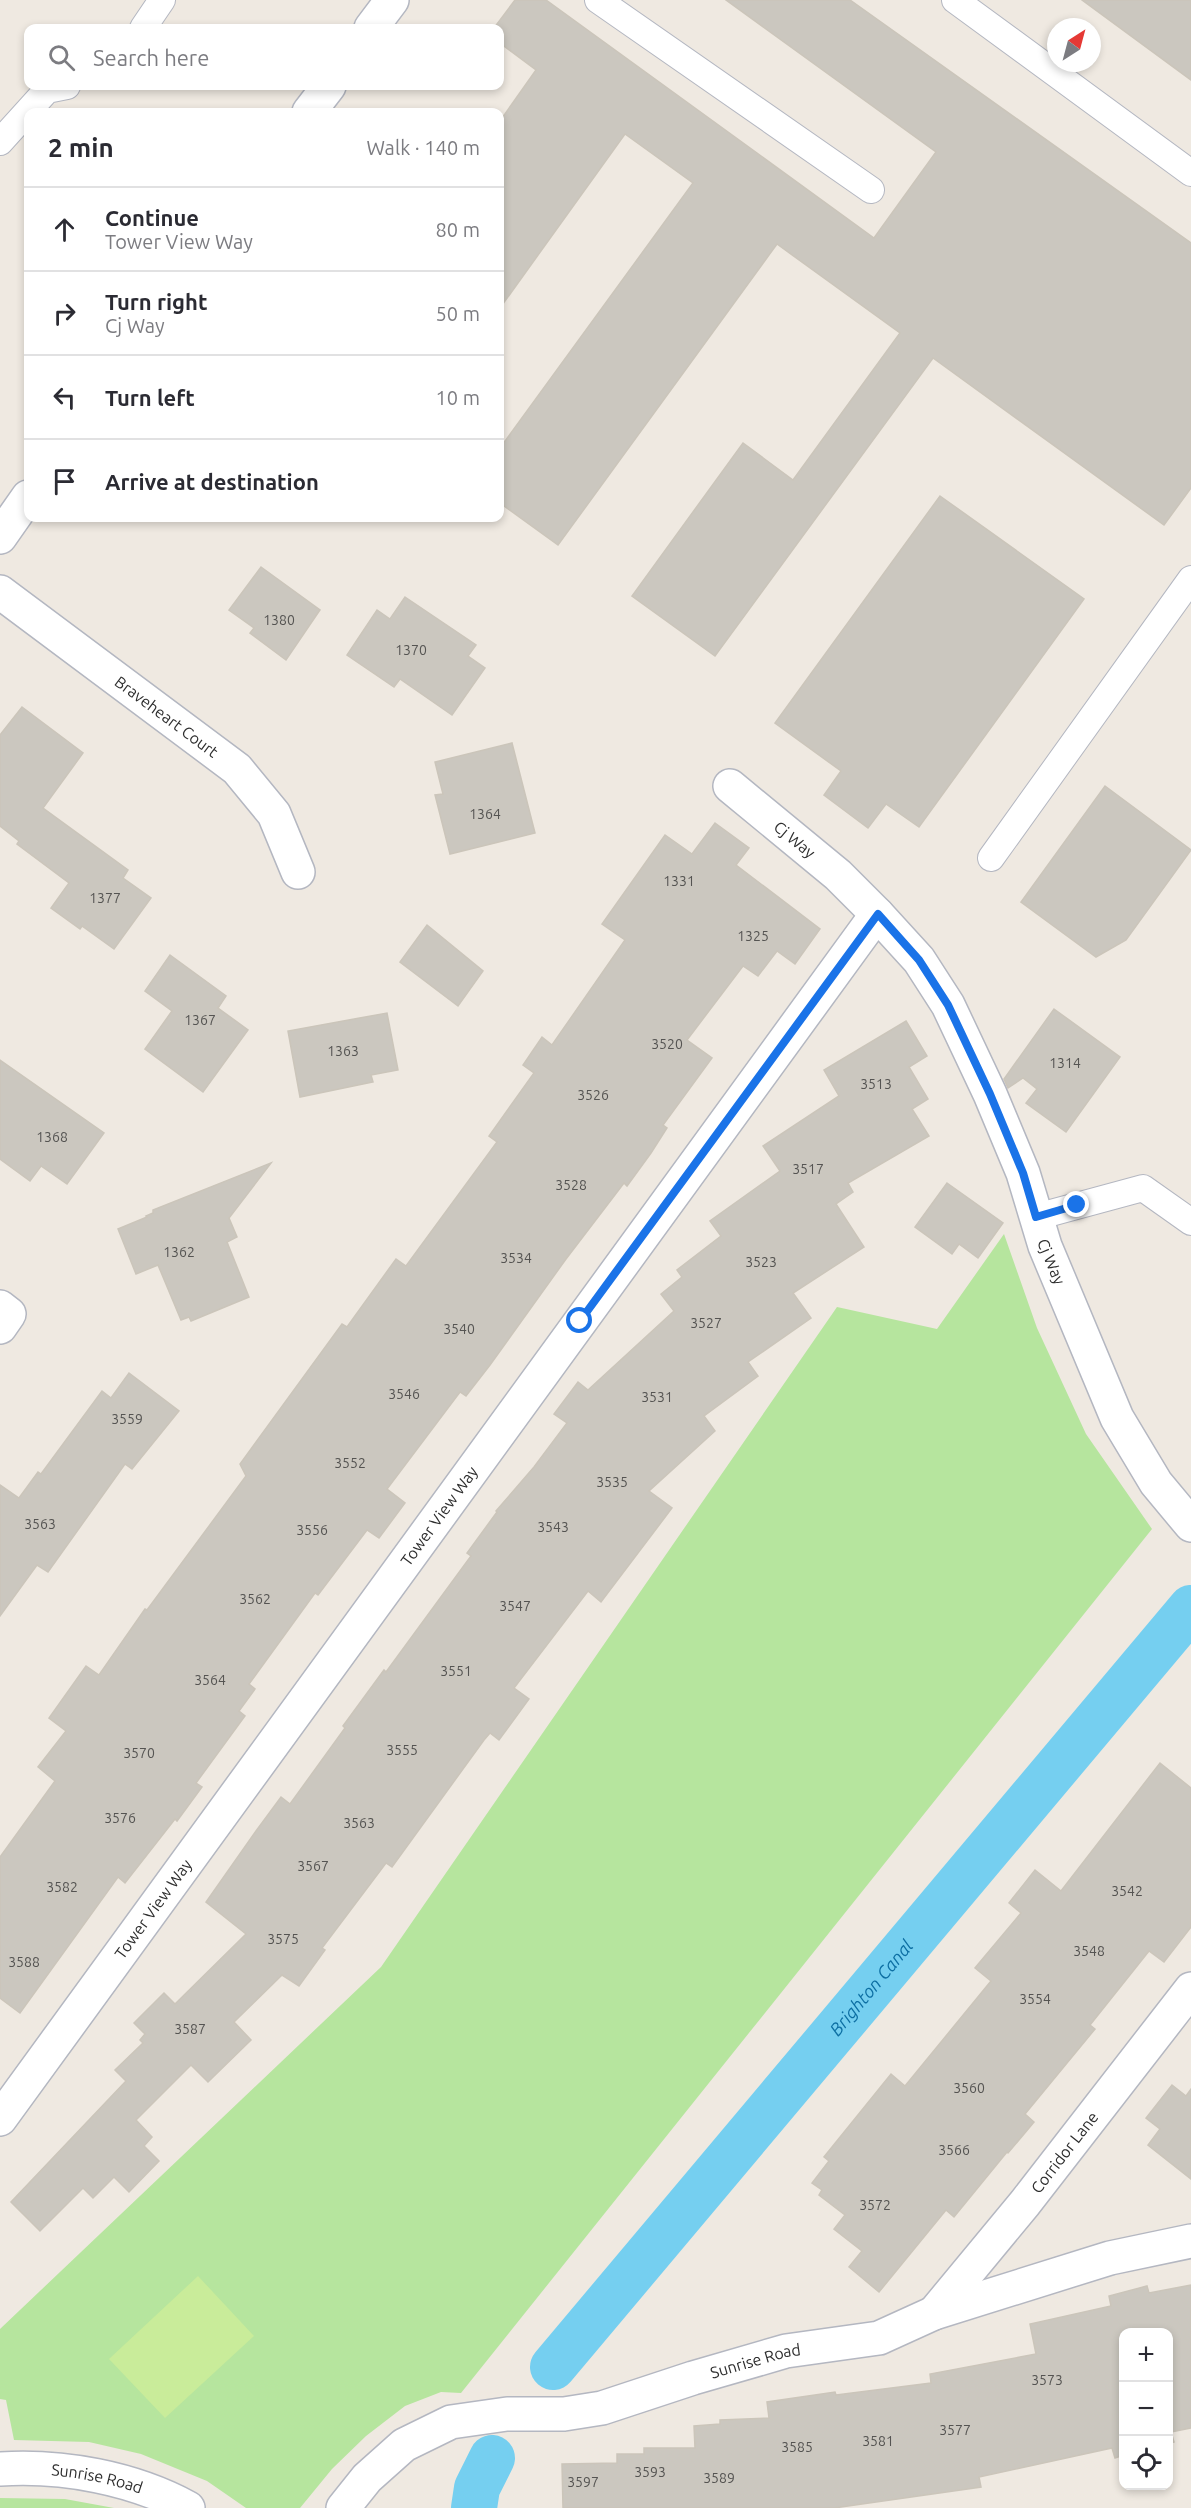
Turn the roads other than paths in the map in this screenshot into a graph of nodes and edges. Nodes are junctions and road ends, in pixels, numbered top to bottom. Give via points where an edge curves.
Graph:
1 (162, 0) edge
2 (392, 0) edge
3 (598, 0) edge
4 (955, 0) edge
5 (146, 24) edge
6 (374, 24) edge
7 (47, 90) edge
8 (326, 90) edge
9 (31, 108) edge
10 (312, 108) edge
11 (24, 115) edge
12 (0, 142) edge
13 (1191, 173) edge
14 (871, 190) dead end
15 (24, 503) edge
16 (0, 537) edge
17 (1191, 579) edge
18 (0, 592) edge
19 (730, 786) dead end
20 (991, 858) dead end
21 (298, 872) dead end
22 (878, 914) junction
23 (1036, 1217) junction
24 (1191, 1222) edge
25 (1191, 1525) edge
26 (1191, 1989) edge
27 (0, 2119) edge
28 (1191, 2241) edge
29 (934, 2313) junction
30 (0, 2469) edge
31 (188, 2508) edge
32 (343, 2508) edge

1 - 5 lane
2 - 6 street
3 - 14 lane
4 - 13 lane
7 - 9 lane
8 - 10 street
11 - 12 lane
15 - 16 street
17 - 20 lane
18 - 21 street, Braveheart Court via 237,769 274,814
19 - 22 street, Cj Way
22 - 23 street, Cj Way via 919,960 948,1005 1007,1133
22 - 27 street, Tower View Way
23 - 24 lane via 1143,1188
23 - 25 street, Cj Way via 1117,1418 1155,1483
26 - 29 street, Corridor Lane
28 - 29 street, Sunrise Road via 1110,2258
29 - 32 street, Sunrise Road via 879,2338 786,2351 602,2408 451,2422 404,2445 367,2478
30 - 31 street, Sunrise Road via 112,2478 154,2491

